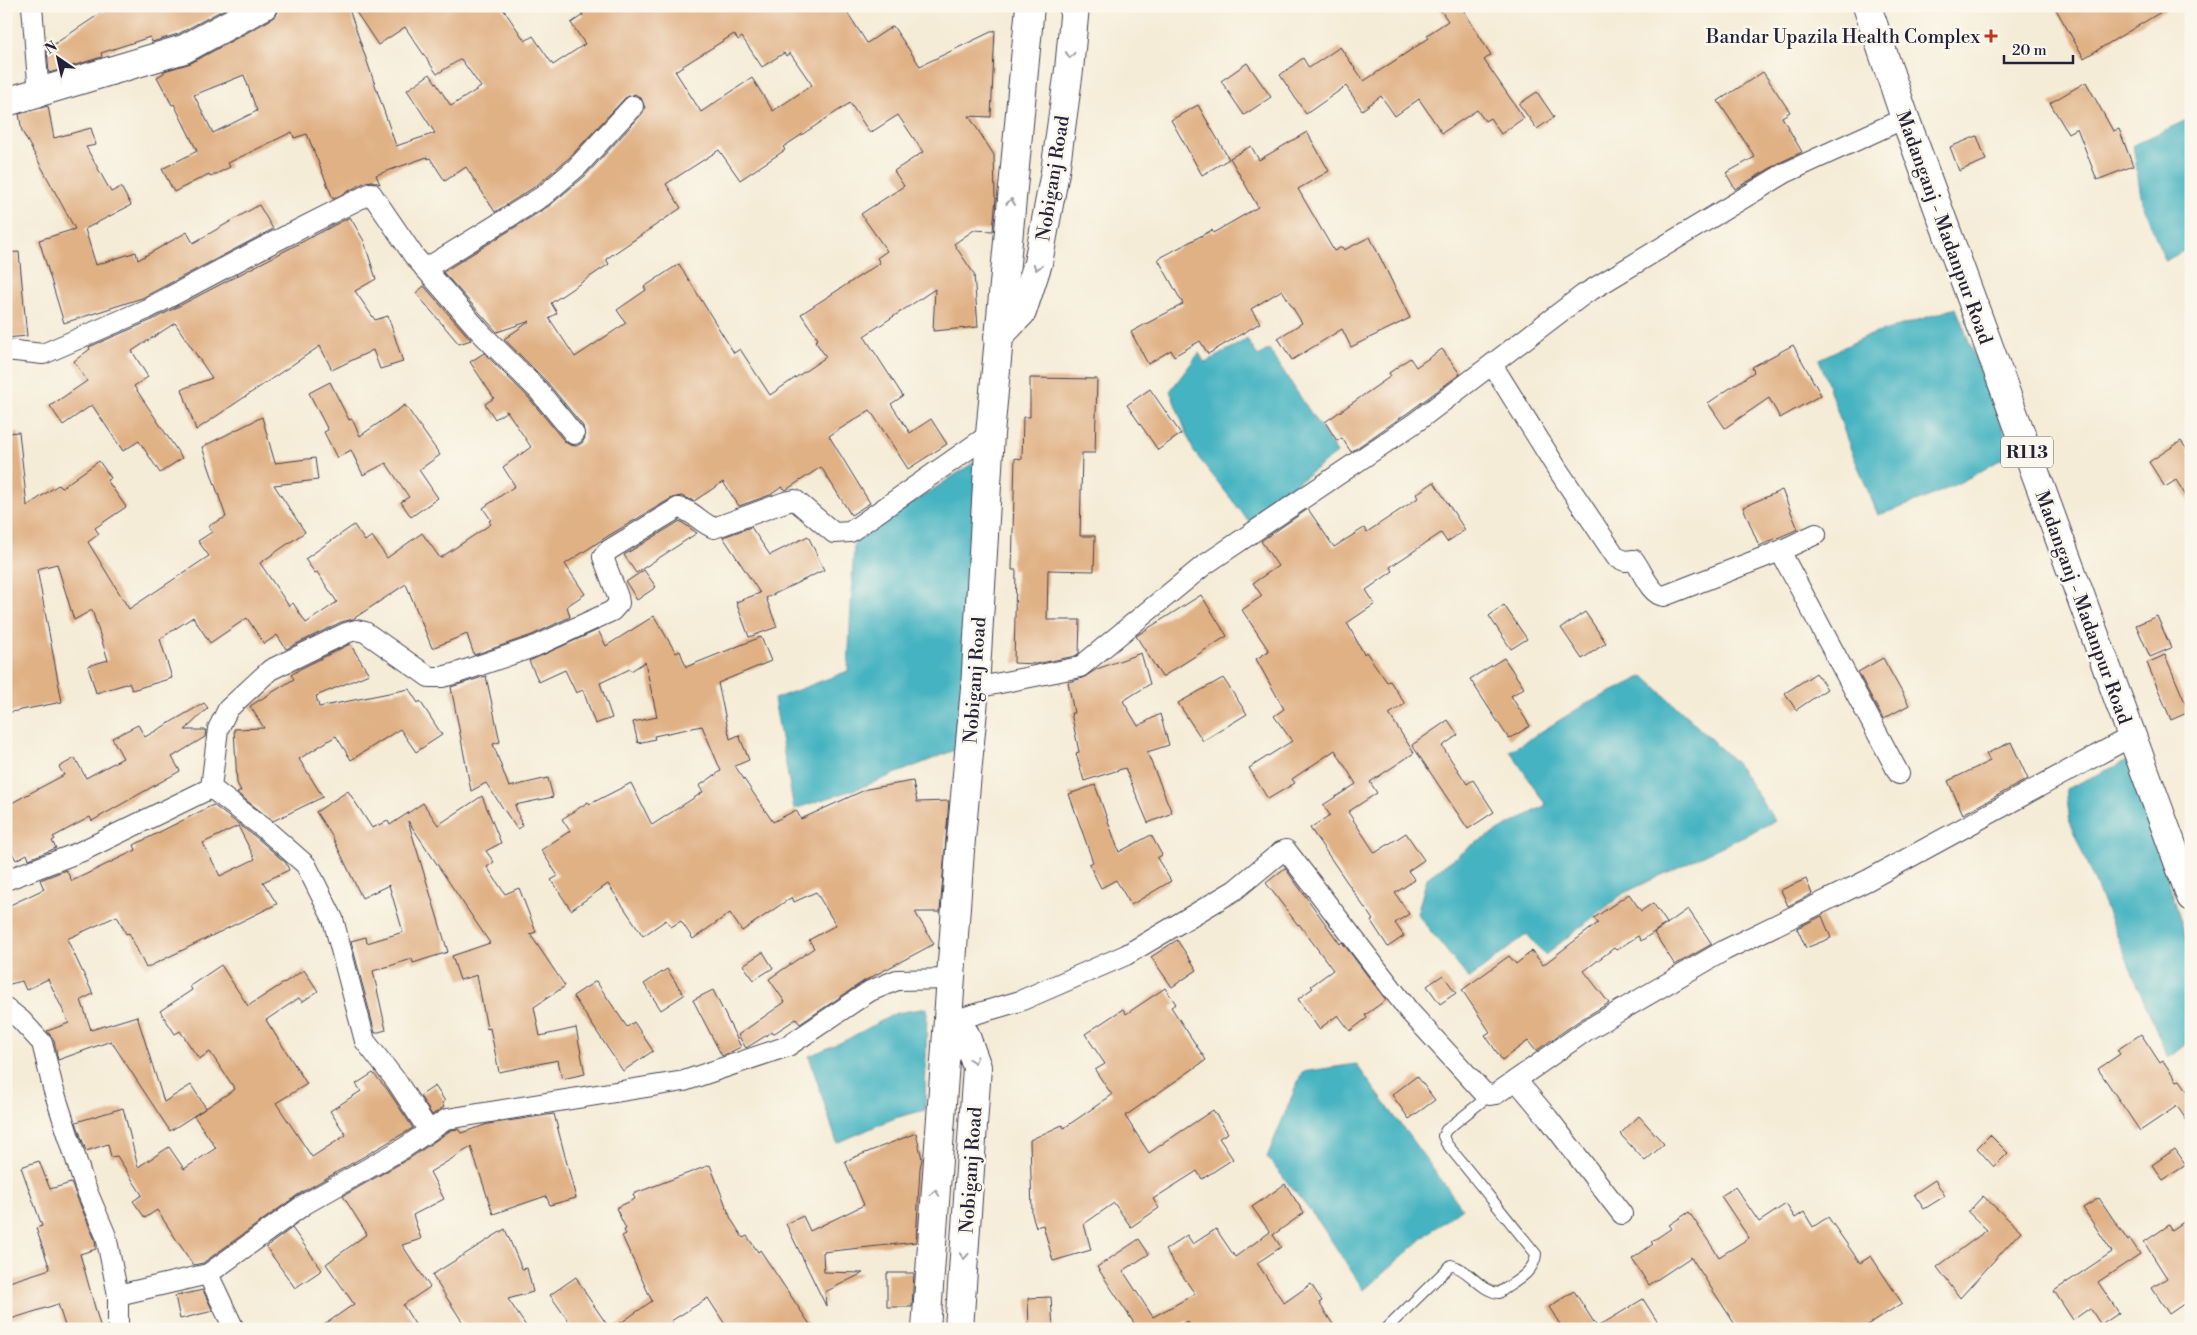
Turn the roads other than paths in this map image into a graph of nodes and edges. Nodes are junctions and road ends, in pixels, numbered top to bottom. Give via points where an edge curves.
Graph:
1 (32, 6) edge
2 (263, 6) edge
3 (1030, 6) edge
4 (1075, 6) edge
5 (1867, 6) edge
6 (39, 94) junction
7 (6, 102) edge
8 (633, 106) dead end
9 (1904, 118) junction
10 (425, 269) junction
11 (998, 338) junction
12 (6, 350) edge
13 (1493, 366) junction
14 (574, 434) dead end
15 (990, 434) junction
16 (1816, 534) dead end
17 (1780, 551) junction
18 (975, 688) junction
19 (2121, 743) junction
20 (1899, 774) dead end
21 (211, 788) junction
22 (6, 880) edge
23 (2191, 897) edge
24 (952, 979) junction
25 (6, 1008) edge
26 (948, 1022) junction
27 (1516, 1080) junction
28 (1490, 1095) junction
29 (429, 1131) junction
30 (1622, 1214) dead end
31 (208, 1274) junction
32 (118, 1295) junction
33 (118, 1329) edge
34 (234, 1329) edge
35 (926, 1329) edge
36 (959, 1329) edge
37 (1386, 1329) edge

1 - 6 street
2 - 6 main road via 184,49
11 -> 3 main road, Nobiganj Road
4 -> 11 main road, Nobiganj Road via 1056,163 1038,263 1022,312
5 - 9 main road, Madanganj - Madanpur Road / R113
6 - 7 main road
8 - 10 street via 577,167 543,196
9 - 13 street via 1785,173 1583,295 1542,324
9 - 19 main road, Madanganj - Madanpur Road / R113
10 - 12 street via 371,193 148,309 43,354
10 - 14 street via 482,334 538,390
11 - 15 main road, Nobiganj Road
13 - 17 street via 1616,557 1634,560 1659,595 1664,596
13 - 18 street via 1203,566 1080,667
15 - 18 main road, Nobiganj Road
15 - 21 street via 850,532 834,533 795,500 714,528 686,509 678,508 609,550 603,557 618,597 619,603 612,610 536,646 442,677 429,676 365,632 346,633 270,670 228,709 218,729
16 - 17 street
17 - 20 street
18 - 24 main road, Nobiganj Road
19 - 23 main road, Madanganj - Madanpur Road / R113
19 - 27 street via 1868,880 1725,950 1587,1030
21 - 22 street via 80,852
21 - 29 street via 306,865 333,919 365,1041
24 - 26 main road, Nobiganj Road
24 - 29 street via 897,980 870,991 788,1046 684,1080 447,1120
25 - 32 street via 42,1043 84,1184 106,1236
26 - 28 street via 1020,1001 1126,955 1235,890 1286,850 1409,1011 1483,1092
35 -> 26 main road, Nobiganj Road
26 -> 36 main road, Nobiganj Road via 965,1034 977,1067
27 - 28 street
27 - 30 street
28 - 37 lane via 1446,1130 1443,1136 1536,1254 1536,1262 1498,1293 1490,1292 1460,1267 1450,1265
29 - 31 street via 305,1204
31 - 32 street
31 - 34 street
32 - 33 street

